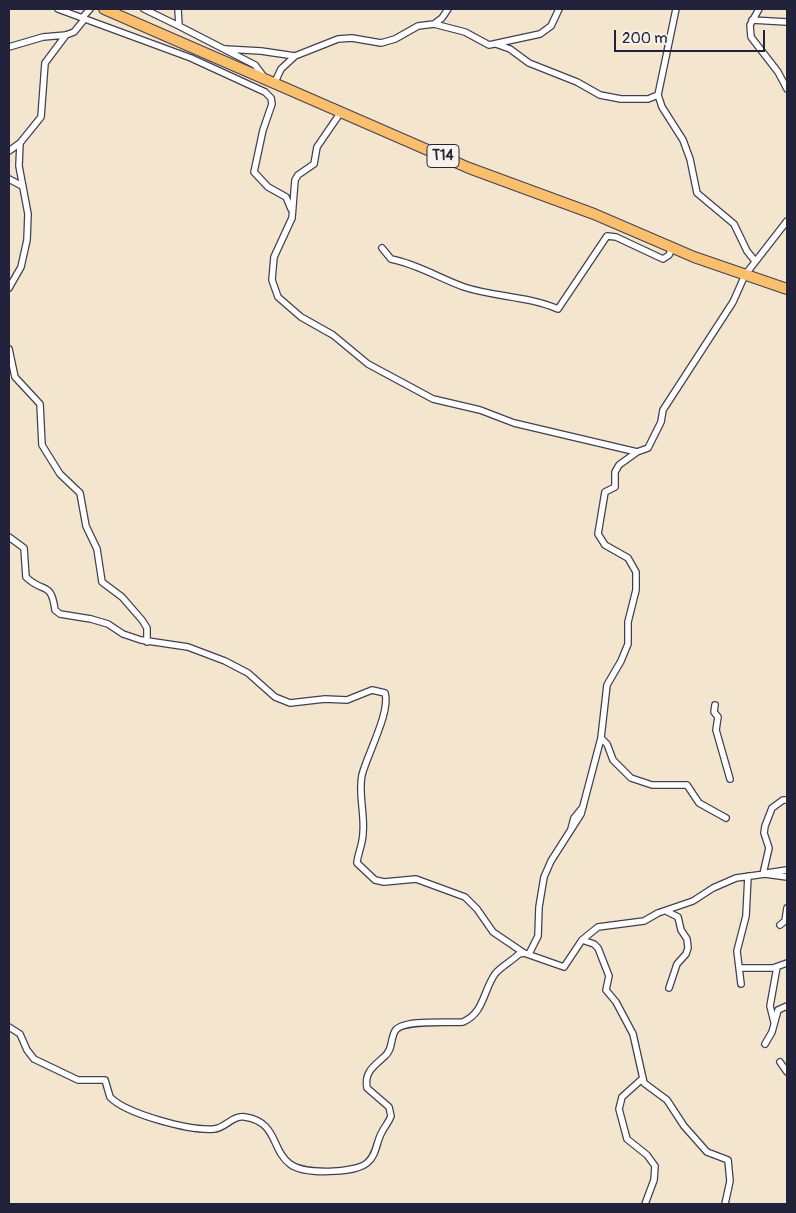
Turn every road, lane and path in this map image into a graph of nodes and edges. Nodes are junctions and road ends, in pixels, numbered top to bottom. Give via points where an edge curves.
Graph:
1 (58, 9) edge
2 (90, 9) edge
3 (104, 9) edge
4 (144, 9) edge
5 (178, 9) edge
6 (448, 9) edge
7 (558, 9) edge
8 (676, 9) edge
9 (759, 9) edge
10 (82, 18) junction
11 (166, 18) junction
12 (752, 20) junction
13 (787, 22) edge
14 (434, 24) junction
15 (179, 26) junction
16 (66, 35) junction
17 (494, 43) junction
18 (9, 46) edge
19 (225, 49) junction
20 (295, 56) junction
21 (264, 77) junction
22 (274, 82) junction
23 (787, 89) edge
24 (658, 95) junction
25 (341, 112) junction
26 (20, 142) junction
27 (9, 151) edge
28 (9, 179) edge
29 (22, 186) junction
30 (292, 211) junction
31 (787, 221) edge
32 (382, 248) dead end
33 (672, 248) junction
34 (755, 262) junction
35 (744, 275) junction
36 (9, 288) edge
37 (787, 289) edge
38 (9, 349) edge
39 (637, 452) junction
40 (9, 537) edge
41 (147, 642) junction
42 (715, 705) dead end
43 (601, 738) junction
44 (730, 779) dead end
45 (787, 800) edge
46 (726, 818) dead end
47 (787, 870) edge
48 (763, 874) junction
49 (748, 876) junction
50 (787, 877) edge
51 (686, 904) junction
52 (787, 908) edge
53 (666, 911) junction
54 (677, 916) junction
55 (780, 925) dead end
56 (582, 940) junction
57 (526, 953) junction
58 (787, 962) edge
59 (777, 967) junction
60 (739, 968) junction
61 (741, 984) dead end
62 (669, 988) dead end
63 (787, 1006) edge
64 (774, 1022) junction
65 (9, 1027) edge
66 (765, 1044) dead end
67 (780, 1062) dead end
68 (787, 1072) edge
69 (642, 1079) junction
70 (645, 1204) edge
71 (725, 1204) edge

1 - 10 street
2 - 10 street
3 - 21 highway, T14
4 - 11 street
5 - 11 street
5 - 15 street
6 - 14 street
7 - 17 street via 551,26 540,34
8 - 24 street
9 - 12 street
10 - 16 street via 78,28
10 - 30 street via 208,64 258,87 268,95 272,104 254,172 268,187 286,197
11 - 15 street
12 - 13 street
12 - 23 street via 751,37
14 - 17 street via 465,32 484,44
14 - 20 street via 418,26 395,39 377,44 352,38 338,39
15 - 19 street
16 - 18 street via 43,36
16 - 26 street via 45,63 41,117
17 - 24 street via 510,49 529,63 600,95 621,99 648,99
19 - 20 street
19 - 21 street via 255,65
20 - 22 street via 281,68
21 - 22 highway, T14
22 - 25 highway, T14
24 - 34 street via 683,140 697,193 734,224
25 - 30 street via 318,147 314,164 298,175
25 - 33 highway, T14 via 469,168 594,214
26 - 27 street
26 - 29 street
28 - 29 street
29 - 36 street via 28,214 25,252 18,276
30 - 39 street via 291,222 274,256 272,280 275,293 301,317 332,335 364,362 442,402 480,410 524,426
31 - 34 street
32 - 33 street via 391,259 464,287 541,302 558,309 607,236 663,259
33 - 35 highway, T14
34 - 35 street
35 - 37 highway, T14
35 - 39 street via 733,302 663,410 651,444
38 - 41 street via 14,377 40,404 40,440 44,450 60,474 80,493 86,526 97,549 102,582 122,597 142,620 147,628
39 - 43 street via 616,469 616,484 605,492 598,527 601,542 628,558 637,578 626,652 605,693
40 - 41 street via 24,548 26,577 51,592 57,612 101,622
41 - 57 street via 181,646 225,661 248,672 275,697 290,703 347,700 372,690 385,693 384,710 362,776 364,831 357,863 375,880 416,879 457,893 477,909 493,932
42 - 44 street via 714,712 718,717 716,730
43 - 46 street via 613,760 631,778 652,785 686,784 703,806
43 - 57 street via 579,820 551,861 544,878 538,936
45 - 48 street via 772,808 765,826 769,848
47 - 48 street
48 - 49 street
48 - 50 street
49 - 51 street via 731,879
49 - 60 street via 746,916 737,951
51 - 53 street
51 - 54 street
52 - 55 street via 785,920
53 - 54 street
53 - 56 street via 641,922 598,928
54 - 62 street via 688,939 688,948 677,964
56 - 57 street via 564,967
56 - 69 street via 598,948 609,974 606,990 633,1034
57 - 65 street via 496,972 479,1008 469,1019 451,1023 407,1024 395,1031 389,1050 370,1070 366,1082 370,1092 389,1108 391,1116 373,1157 358,1168 313,1172 296,1168 286,1160 268,1129 259,1121 246,1117 234,1118 220,1128 207,1128 164,1122 127,1110 110,1097 106,1080 78,1080 34,1059 20,1034
58 - 59 street
59 - 60 street
59 - 64 street via 770,1006
60 - 61 street
63 - 64 street via 779,1008
64 - 66 street
67 - 68 street
69 - 70 street via 622,1097 619,1109 627,1139 655,1166 654,1180
69 - 71 street via 667,1100 707,1152 728,1160 730,1181

